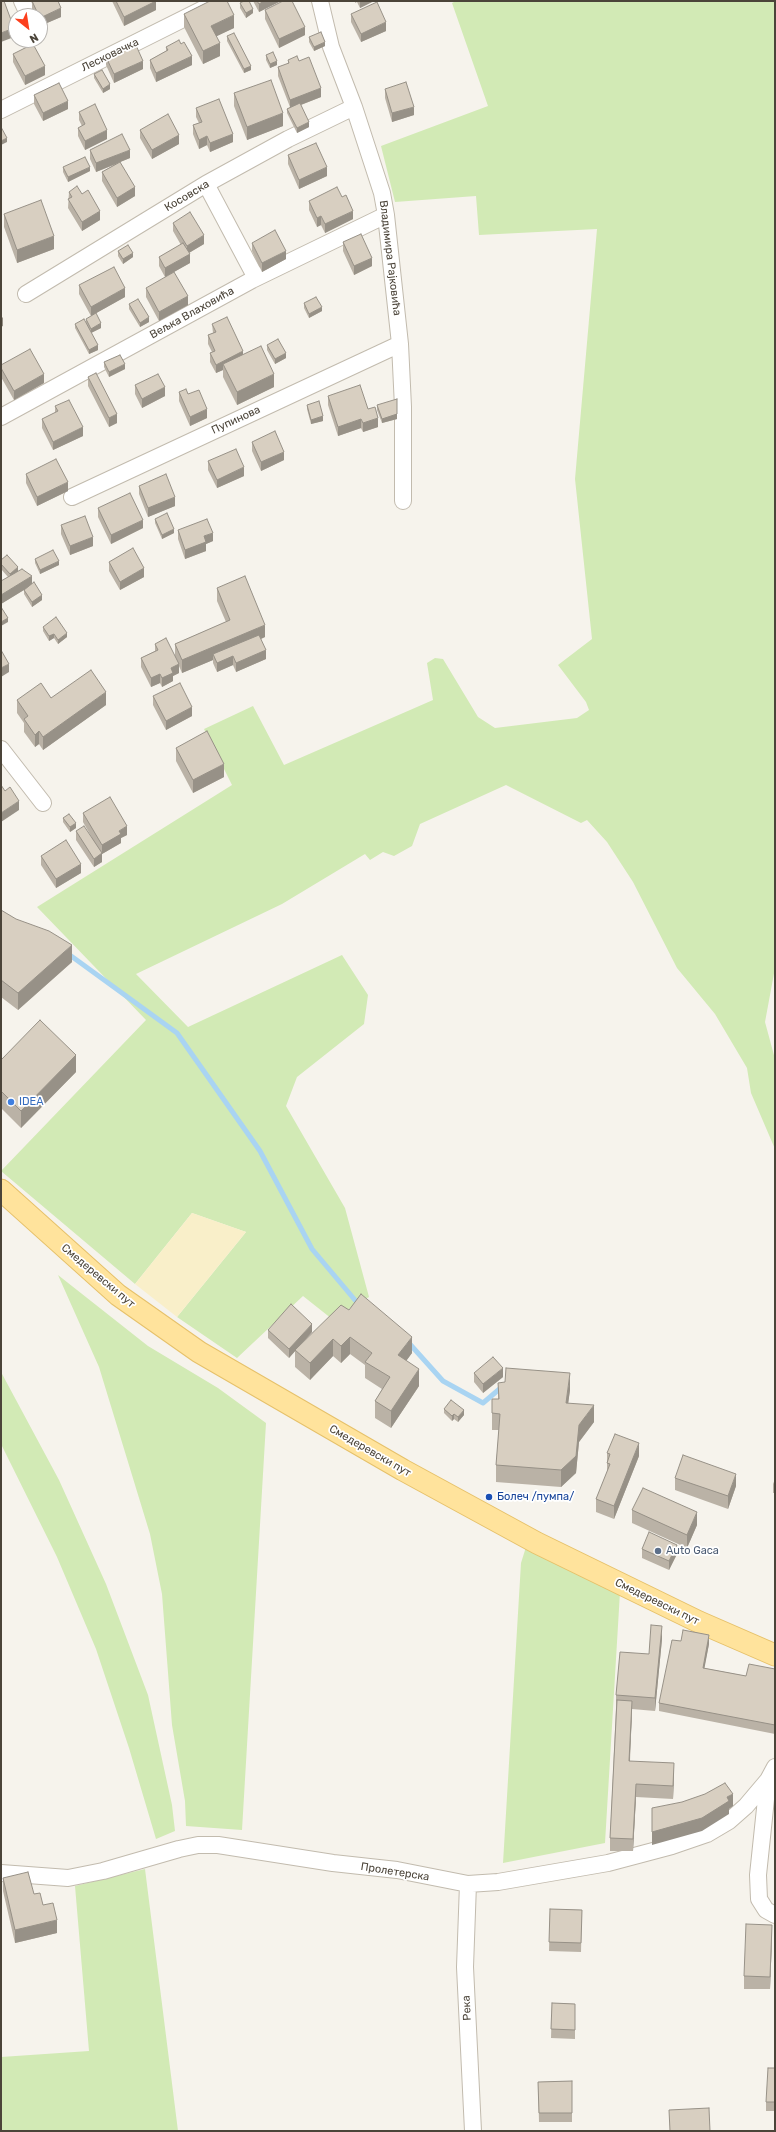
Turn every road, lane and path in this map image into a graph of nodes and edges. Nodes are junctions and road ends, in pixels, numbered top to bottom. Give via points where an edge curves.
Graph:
1 (219, 1) edge
2 (320, 1) edge
3 (354, 107) junction
4 (1, 110) edge
5 (206, 184) junction
6 (386, 215) junction
7 (256, 278) junction
8 (26, 294) dead end
9 (400, 344) junction
10 (1, 417) edge
11 (72, 496) dead end
12 (403, 501) dead end
13 (1, 749) edge
14 (43, 803) dead end
15 (1, 1190) edge
16 (775, 1655) edge
17 (772, 1774) edge
18 (3, 1869) edge
19 (468, 1884) junction
20 (775, 1915) edge
21 (473, 2131) edge

1 - 4 street, Лесковачка
2 - 3 street, Владимира Рајковића via 331,47
3 - 5 street, Косовска via 288,139
3 - 6 street, Владимира Рајковића via 382,193
5 - 7 street
5 - 8 street, Косовска
6 - 7 street, Вељка Влаховића
6 - 9 street, Владимира Рајковића
7 - 10 street, Вељка Влаховића
9 - 11 street, Пупинова
9 - 12 street, Владимира Рајковића
13 - 14 street
15 - 16 main road, Смедеревски пут via 118,1295 199,1352 403,1470 537,1543 699,1622
17 - 19 street, Пролетерска via 746,1806 707,1834 608,1863 498,1882
17 - 20 street via 758,1875 759,1898 766,1910
18 - 19 street, Пролетерска via 68,1878 103,1872 179,1849 198,1845 218,1845 397,1870
19 - 21 street, Река via 465,1967

